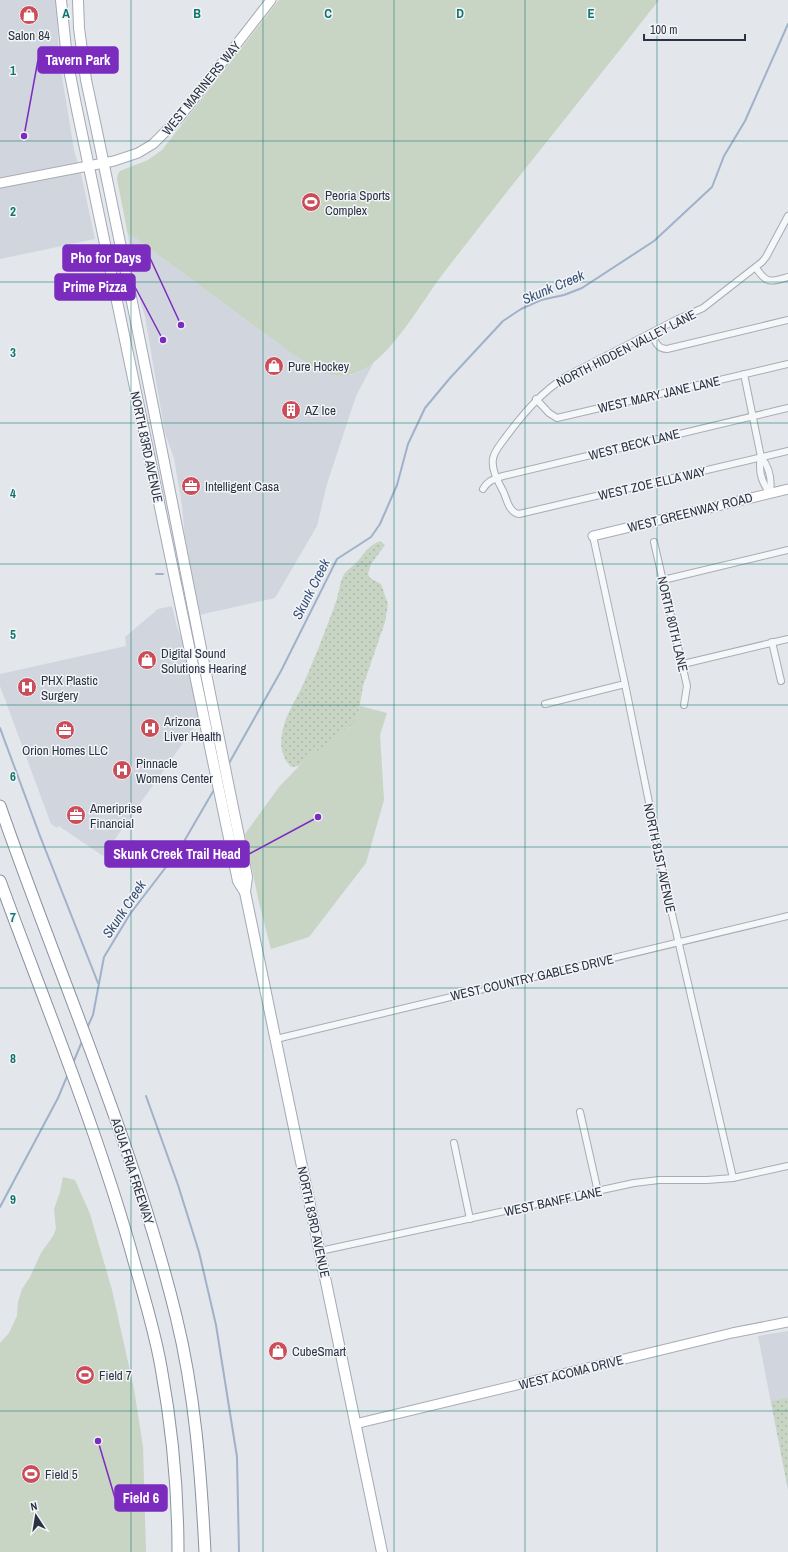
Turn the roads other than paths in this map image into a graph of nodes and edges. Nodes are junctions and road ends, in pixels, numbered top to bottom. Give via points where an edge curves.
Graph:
1 (62, 0) edge
2 (78, 0) edge
3 (271, 0) edge
4 (104, 163) junction
5 (88, 166) junction
6 (0, 183) edge
7 (788, 216) edge
8 (786, 225) edge
9 (756, 268) junction
10 (788, 277) edge
11 (788, 320) edge
12 (652, 333) junction
13 (788, 364) edge
14 (744, 374) junction
15 (536, 399) junction
16 (788, 408) edge
17 (753, 416) junction
18 (788, 451) edge
19 (761, 457) junction
20 (496, 478) junction
21 (484, 489) dead end
22 (788, 489) edge
23 (770, 493) junction
24 (516, 514) joint
25 (593, 536) joint
26 (654, 542) dead end
27 (788, 550) edge
28 (663, 580) junction
29 (788, 639) edge
30 (772, 642) junction
31 (683, 664) junction
32 (781, 681) dead end
33 (625, 684) junction
34 (545, 704) dead end
35 (684, 705) dead end
36 (0, 806) edge
37 (0, 881) edge
38 (245, 892) junction
39 (788, 916) edge
40 (678, 943) junction
41 (276, 1039) junction
42 (580, 1112) dead end
43 (454, 1143) dead end
44 (788, 1166) edge
45 (734, 1178) junction
46 (598, 1192) junction
47 (470, 1219) junction
48 (320, 1251) junction
49 (788, 1322) edge
50 (355, 1424) junction
51 (178, 1552) edge
52 (205, 1552) edge
53 (382, 1552) edge

1 - 5 main road, NORTH 83RD AVENUE via 67,59
2 - 4 main road, NORTH 83RD AVENUE via 86,80
3 - 4 street, WEST MARINERS WAY via 180,118 162,137 138,153
4 - 5 street, WEST MARINERS WAY
4 - 38 main road, NORTH 83RD AVENUE via 244,861 247,877
5 - 6 street, WEST MARINERS WAY
5 - 38 main road, NORTH 83RD AVENUE via 236,872
7 - 8 street, NORTH HIDDEN VALLEY LANE
8 - 9 street, NORTH HIDDEN VALLEY LANE
9 - 10 street via 764,279 770,281
9 - 12 street, NORTH HIDDEN VALLEY LANE via 703,308
11 - 12 street via 667,349 658,346
12 - 15 street, NORTH HIDDEN VALLEY LANE via 567,376
13 - 14 street, WEST MARY JANE LANE
14 - 15 street, WEST MARY JANE LANE via 557,418
14 - 17 street
15 - 20 street, NORTH HIDDEN VALLEY LANE via 493,456 492,466
16 - 17 street, WEST BECK LANE
17 - 19 street
17 - 20 street, WEST BECK LANE
18 - 19 street, WEST ZOE ELLA WAY
19 - 23 street via 768,466
19 - 24 street, WEST ZOE ELLA WAY
20 - 21 street, WEST BECK LANE via 485,485
20 - 24 street, NORTH HIDDEN VALLEY LANE via 510,508
22 - 23 street, WEST GREENWAY ROAD
23 - 25 street, WEST GREENWAY ROAD
25 - 33 street, NORTH 81ST AVENUE
26 - 28 street, NORTH 80TH LANE
27 - 28 street
28 - 31 street, NORTH 80TH LANE
29 - 30 street
30 - 31 street
30 - 32 street
31 - 35 street, NORTH 80TH LANE via 687,686
33 - 34 street
33 - 40 street, NORTH 81ST AVENUE
36 - 52 highway, AGUA FRIA FREEWAY via 109,1099 155,1237 176,1317 190,1387 198,1447
37 - 51 highway, AGUA FRIA FREEWAY via 95,1136 119,1206 148,1309 161,1366 175,1480
38 - 41 main road, NORTH 83RD AVENUE
39 - 40 street, WEST COUNTRY GABLES DRIVE
40 - 41 street, WEST COUNTRY GABLES DRIVE
40 - 45 street, NORTH 81ST AVENUE
41 - 48 main road, NORTH 83RD AVENUE
42 - 46 street
43 - 47 street
44 - 45 street, WEST BANFF LANE
45 - 46 street, WEST BANFF LANE via 659,1180
46 - 47 street, WEST BANFF LANE
47 - 48 street, WEST BANFF LANE
48 - 50 main road, NORTH 83RD AVENUE
49 - 50 street, WEST ACOMA DRIVE
50 - 53 main road, NORTH 83RD AVENUE

